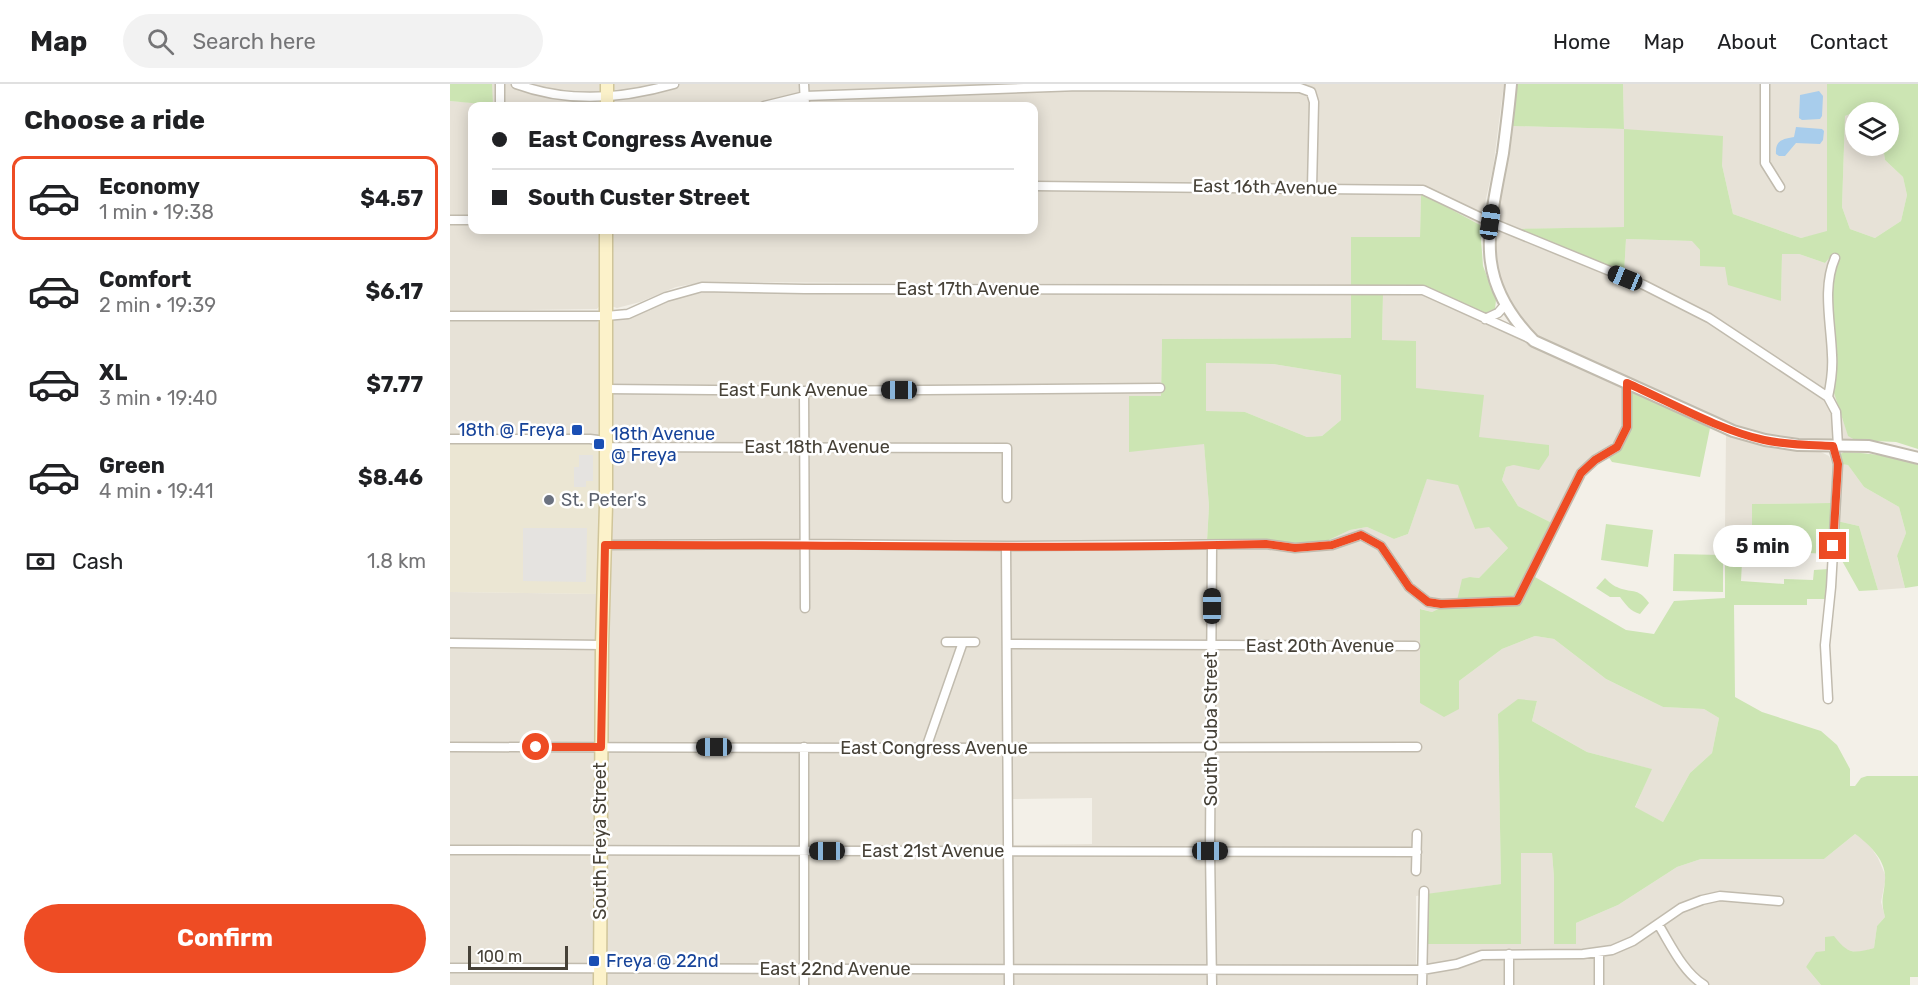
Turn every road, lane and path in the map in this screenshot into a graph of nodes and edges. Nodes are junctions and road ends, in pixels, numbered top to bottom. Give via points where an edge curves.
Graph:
1 (500, 84) edge
2 (516, 84) edge
3 (674, 84) edge
4 (804, 84) edge
5 (1511, 84) edge
6 (1765, 84) edge
7 (607, 96) edge
8 (805, 96) junction
9 (500, 102) edge
10 (780, 102) edge
11 (805, 102) edge
12 (1038, 186) edge
13 (1780, 187) dead end
14 (1312, 188) junction
15 (450, 220) edge
16 (468, 220) edge
17 (1490, 222) junction
18 (606, 234) edge
19 (1836, 258) dead end
20 (1505, 305) junction
21 (450, 316) edge
22 (606, 316) junction
23 (1485, 319) junction
24 (1534, 341) junction
25 (1627, 383) junction
26 (1160, 388) dead end
27 (606, 389) junction
28 (804, 391) junction
29 (1828, 397) junction
30 (450, 439) edge
31 (1836, 446) junction
32 (606, 447) junction
33 (804, 447) junction
34 (1918, 458) edge
35 (1006, 498) dead end
36 (805, 544) junction
37 (605, 545) junction
38 (1006, 546) junction
39 (1212, 546) junction
40 (805, 608) dead end
41 (946, 642) dead end
42 (963, 642) junction
43 (975, 642) dead end
44 (450, 643) edge
45 (1008, 644) junction
46 (602, 645) junction
47 (1212, 646) junction
48 (1415, 646) dead end
49 (1828, 699) dead end
50 (450, 747) edge
51 (601, 747) junction
52 (804, 747) junction
53 (1417, 747) dead end
54 (926, 748) junction
55 (1007, 748) junction
56 (1212, 748) junction
57 (1417, 834) dead end
58 (450, 850) edge
59 (600, 851) junction
60 (804, 851) junction
61 (1007, 851) junction
62 (1210, 851) junction
63 (1417, 852) junction
64 (1416, 871) dead end
65 (1424, 891) dead end
66 (1779, 901) dead end
67 (1658, 924) junction
68 (1599, 952) junction
69 (1509, 954) junction
70 (450, 968) edge
71 (600, 969) junction
72 (804, 969) junction
73 (1212, 969) junction
74 (1009, 970) junction
75 (1422, 970) junction
76 (600, 985) edge
77 (804, 985) edge
78 (1009, 985) edge
79 (1212, 985) edge
80 (1422, 985) edge
81 (1509, 985) edge
82 (1599, 985) edge
83 (1704, 985) edge

1 - 9 street
2 - 7 street via 562,96
3 - 7 street
4 - 8 street
5 - 17 street
6 - 13 street via 1765,163
8 - 10 street
8 - 11 street
8 - 14 street via 1079,86 1300,88 1311,92 1314,102
12 - 14 street, East 16th Avenue
14 - 17 street, East 16th Avenue via 1423,190
15 - 16 street
17 - 20 street via 1489,254
17 - 29 street, East 16th Avenue via 1644,285 1709,318
18 - 22 main road, South Freya Street
19 - 29 street via 1828,284 1832,357
20 - 23 street
20 - 24 street
21 - 22 street, East 17th Avenue
22 - 23 street, East 17th Avenue via 628,314 702,286 1422,290
22 - 27 main road, South Freya Street
23 - 24 street, East 17th Avenue
24 - 25 street
25 - 31 street via 1733,431 1798,445
25 - 39 street via 1627,427 1617,447 1581,473 1517,601 1428,602 1409,587 1381,546 1361,535 1332,545 1295,548 1266,544
26 - 28 street, East Funk Avenue
27 - 28 street, East Funk Avenue
27 - 32 main road, South Freya Street
28 - 33 street
29 - 31 street via 1836,412
30 - 32 street, East 18th Avenue via 590,439
31 - 34 street via 1869,446
31 - 49 street via 1825,645
32 - 33 street, East 18th Avenue
32 - 37 main road, South Freya Street
33 - 35 street, East 18th Avenue via 1007,448
33 - 36 street
36 - 37 street
36 - 38 street
36 - 40 street
37 - 46 main road, South Freya Street
38 - 39 street
38 - 45 street
39 - 47 street, South Cuba Street
41 - 42 street
42 - 43 street
42 - 54 street
44 - 46 street
45 - 47 street, East 20th Avenue
45 - 55 street
46 - 51 main road, South Freya Street
47 - 48 street, East 20th Avenue
47 - 56 street, South Cuba Street
50 - 51 street, East Congress Avenue
51 - 52 street, East Congress Avenue
51 - 59 main road, South Freya Street
52 - 54 street, East Congress Avenue
52 - 60 street
53 - 56 street, East Congress Avenue
54 - 55 street, East Congress Avenue
55 - 56 street, East Congress Avenue
55 - 61 street
56 - 62 street, South Cuba Street
57 - 63 street
58 - 59 street, East 21st Avenue
59 - 60 street, East 21st Avenue
59 - 71 main road, South Freya Street
60 - 61 street, East 21st Avenue
60 - 72 street
61 - 62 street, East 21st Avenue
61 - 74 street
62 - 63 street, East 21st Avenue
62 - 73 street, South Cuba Street
63 - 64 street
65 - 75 street
66 - 67 street, East 22nd Avenue via 1720,896 1681,908
67 - 68 street, East 22nd Avenue via 1633,941
67 - 83 street via 1678,957
68 - 69 street, East 22nd Avenue
68 - 82 street
69 - 75 street, East 22nd Avenue via 1482,955
69 - 81 street
70 - 71 street, East 22nd Avenue
71 - 72 street, East 22nd Avenue
71 - 76 main road, South Freya Street
72 - 74 street, East 22nd Avenue
72 - 77 street
73 - 74 street, East 22nd Avenue
73 - 75 street, East 22nd Avenue
73 - 79 street, South Cuba Street
74 - 78 street
75 - 80 street

